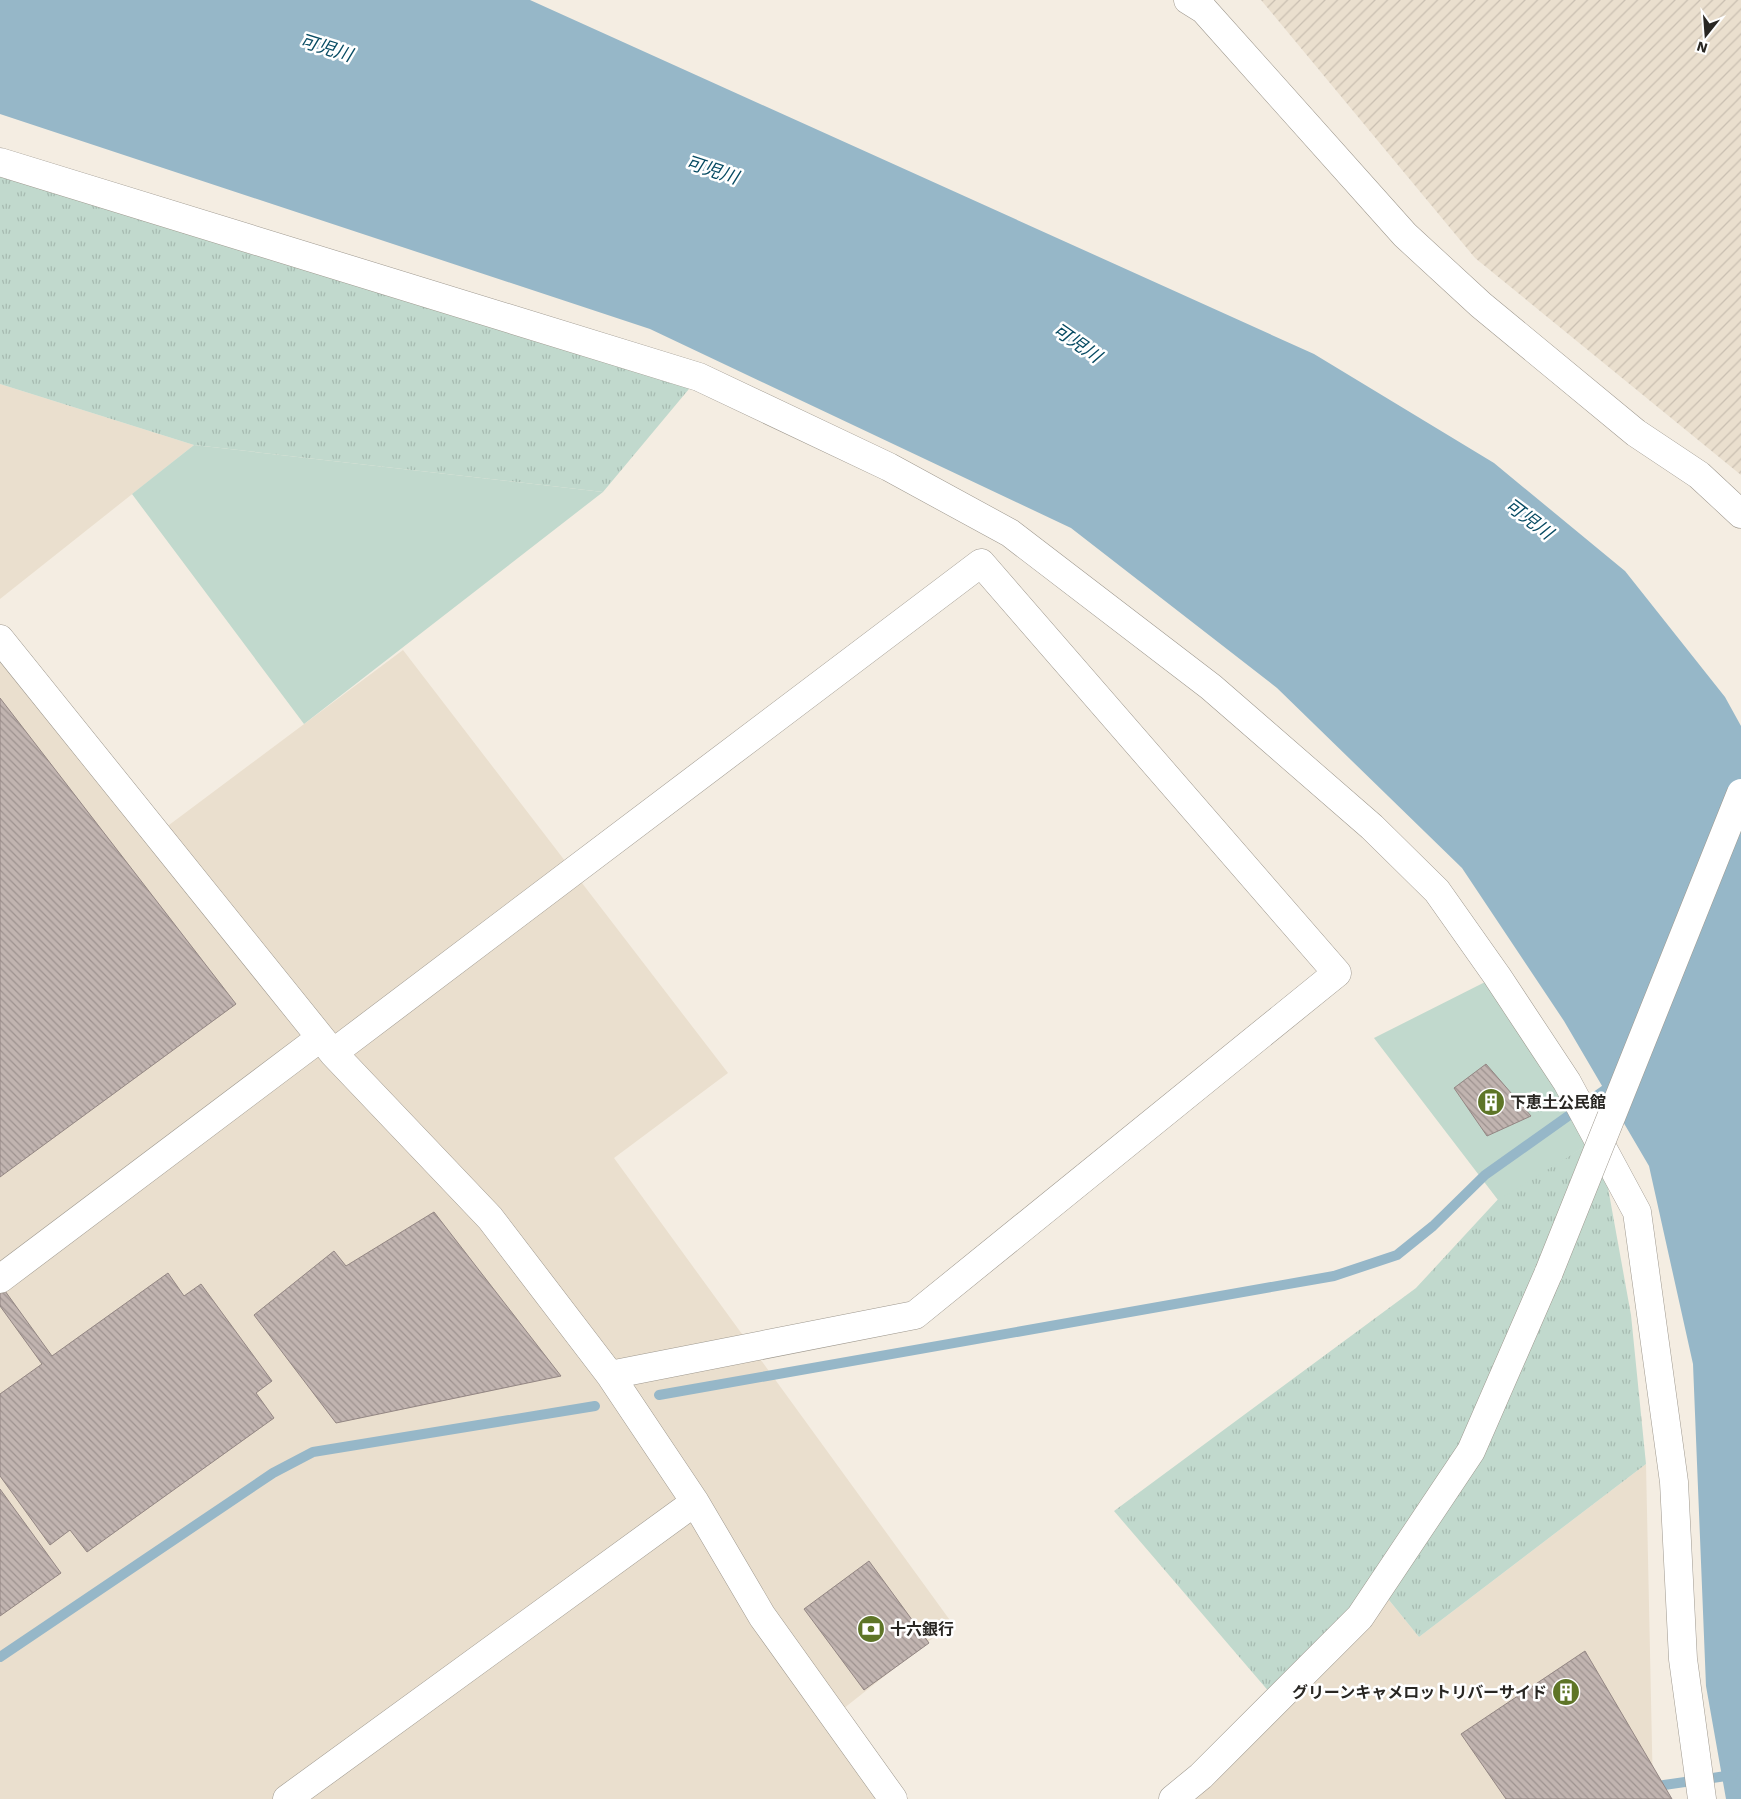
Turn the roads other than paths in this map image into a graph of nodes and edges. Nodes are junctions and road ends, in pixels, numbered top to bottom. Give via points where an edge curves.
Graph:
1 (1188, 0) edge
2 (0, 162) edge
3 (1741, 514) edge
4 (0, 639) edge
5 (1741, 793) edge
6 (327, 1046) junction
7 (0, 1279) edge
8 (610, 1375) junction
9 (695, 1502) junction
10 (1700, 1786) edge
11 (287, 1799) edge
12 (893, 1799) edge
13 (1174, 1799) edge

1 - 3 street via 1204,10 1405,235 1481,305 1636,433 1699,475
2 - 10 street via 699,377 889,467 1010,533 1211,687 1372,827 1437,891 1497,976 1567,1082 1637,1212 1674,1482 1683,1658
4 - 6 street
5 - 13 street, bridge via 1549,1272 1471,1451 1360,1617
6 - 7 street
6 - 8 street via 490,1218
6 - 8 street via 981,563 1337,972 915,1315
8 - 9 street
9 - 11 street
9 - 12 street via 762,1616

